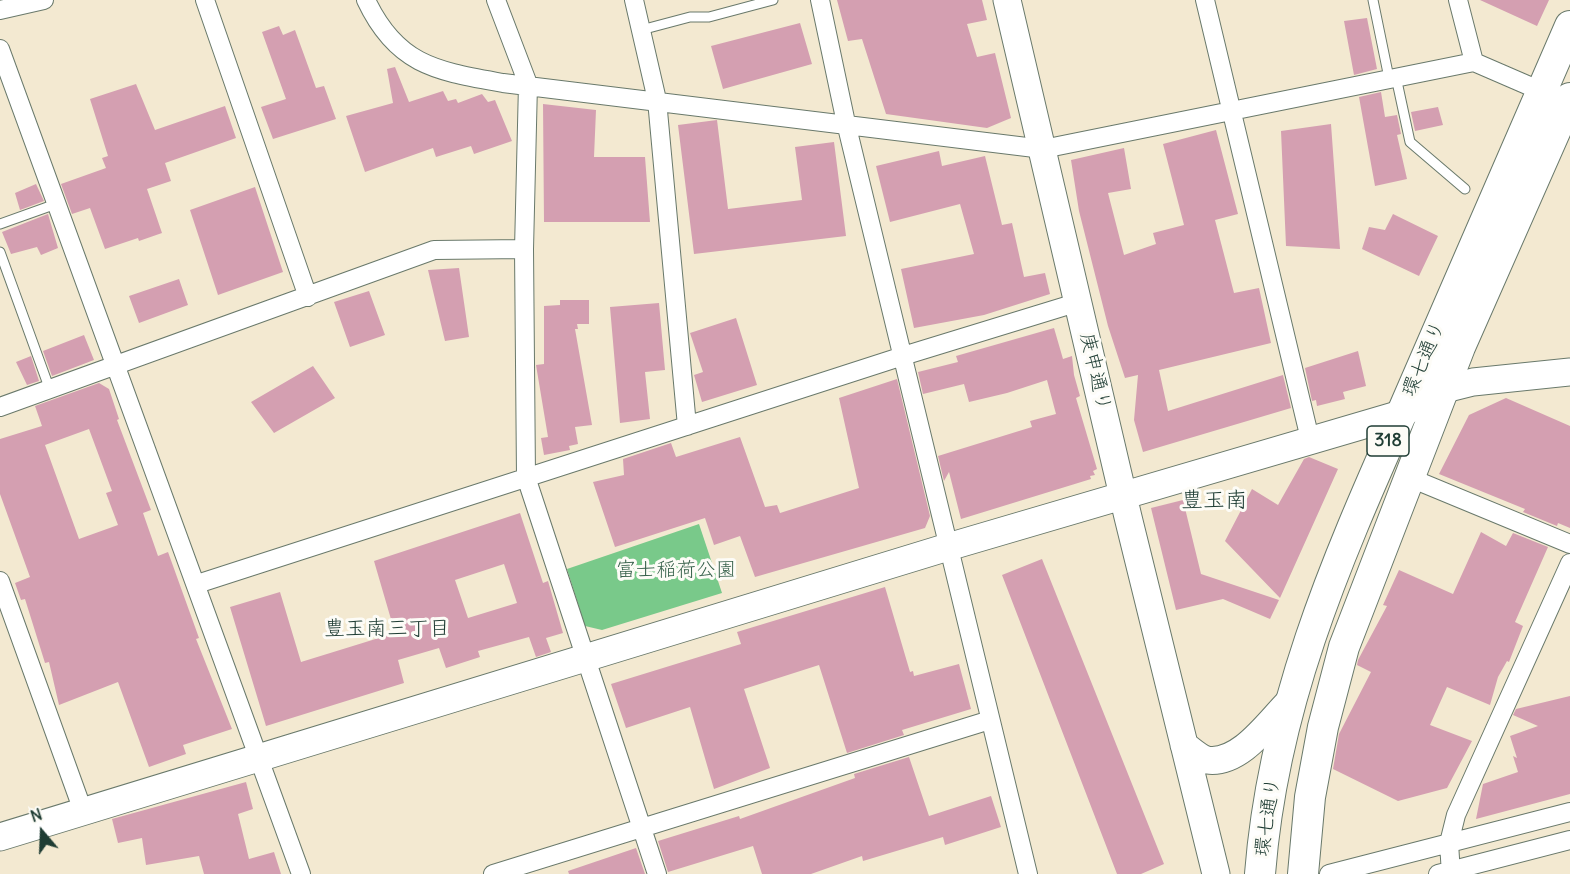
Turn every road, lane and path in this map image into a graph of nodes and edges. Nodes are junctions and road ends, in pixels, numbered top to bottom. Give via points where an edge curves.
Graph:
1 (44, 0) edge
2 (206, 0) edge
3 (366, 0) edge
4 (496, 0) edge
5 (634, 0) edge
6 (773, 0) edge
7 (820, 0) edge
8 (1007, 0) edge
9 (1205, 0) edge
10 (1373, 0) edge
11 (1458, 0) edge
12 (0, 10) edge
13 (1570, 26) edge
14 (641, 30) junction
15 (0, 50) edge
16 (1474, 62) junction
17 (1393, 77) junction
18 (528, 84) junction
19 (1541, 92) junction
20 (1570, 98) edge
21 (657, 100) junction
22 (1232, 110) junction
23 (846, 123) junction
24 (1043, 150) junction
25 (1465, 189) dead end
26 (56, 204) junction
27 (0, 224) edge
28 (524, 249) junction
29 (0, 252) edge
30 (308, 297) junction
31 (1079, 302) junction
32 (903, 356) junction
33 (116, 365) junction
34 (1570, 372) edge
35 (1445, 389) junction
36 (50, 390) junction
37 (0, 407) edge
38 (1401, 414) junction
39 (687, 426) junction
40 (1310, 439) junction
41 (526, 477) junction
42 (1408, 477) junction
43 (1123, 495) junction
44 (1570, 544) edge
45 (948, 547) junction
46 (1570, 563) edge
47 (0, 581) edge
48 (197, 584) junction
49 (586, 656) junction
50 (1289, 702) junction
51 (990, 720) junction
52 (1184, 745) junction
53 (259, 758) junction
54 (84, 811) junction
55 (1570, 812) edge
56 (642, 827) junction
57 (0, 837) edge
58 (1570, 840) edge
59 (1449, 843) junction
60 (1447, 873) edge
61 (301, 874) edge
62 (493, 874) edge
63 (657, 874) edge
64 (1028, 874) edge
65 (1216, 874) edge
66 (1260, 874) edge
67 (1303, 874) edge
68 (1329, 874) edge

1 - 12 street
2 - 30 street
3 - 18 street via 391,41 416,61 450,74
4 - 18 street
5 - 14 street
6 - 14 lane
7 - 23 street
8 - 24 street, 庚申通り
9 - 22 street
10 - 17 lane
11 - 16 street
13 - 19 main road, 環七通り / 318
14 - 21 street
15 - 26 street
16 - 17 street
16 - 19 street
17 - 22 street
17 - 25 lane via 1410,142
18 - 21 street
18 - 28 street
19 - 38 main road, 環七通り / 318
20 - 35 main road, 環七通り / 318
21 - 23 street
21 - 39 street
22 - 24 street
22 - 40 street
23 - 24 street
23 - 32 street
24 - 31 street, 庚申通り
26 - 27 lane
26 - 33 street
28 - 30 street via 434,250
28 - 41 street
29 - 36 lane
30 - 33 street
31 - 32 street
31 - 43 street, 庚申通り
32 - 39 street
32 - 45 street
33 - 36 street
33 - 48 street
34 - 35 street via 1473,382
35 - 38 street
35 - 42 main road, 環七通り / 318
36 - 37 street
38 - 40 street
38 - 50 main road, 環七通り / 318 via 1307,644
39 - 41 street
40 - 43 street
41 - 48 street
41 - 49 street
42 - 44 street
42 - 67 main road, 環七通り / 318 via 1344,646 1310,797
43 - 45 street
43 - 52 street, 庚申通り
45 - 49 street
45 - 51 street
46 - 59 street via 1456,815
47 - 54 street
48 - 53 street
49 - 53 street
49 - 56 street
50 - 52 street via 1232,756 1205,759
50 - 66 main road, 環七通り / 318 via 1269,794
51 - 56 street
51 - 64 street
52 - 65 street, 庚申通り
53 - 54 street
53 - 61 street
54 - 57 street
55 - 59 street
56 - 62 street
56 - 63 street
58 - 60 street
59 - 60 street
59 - 68 street

